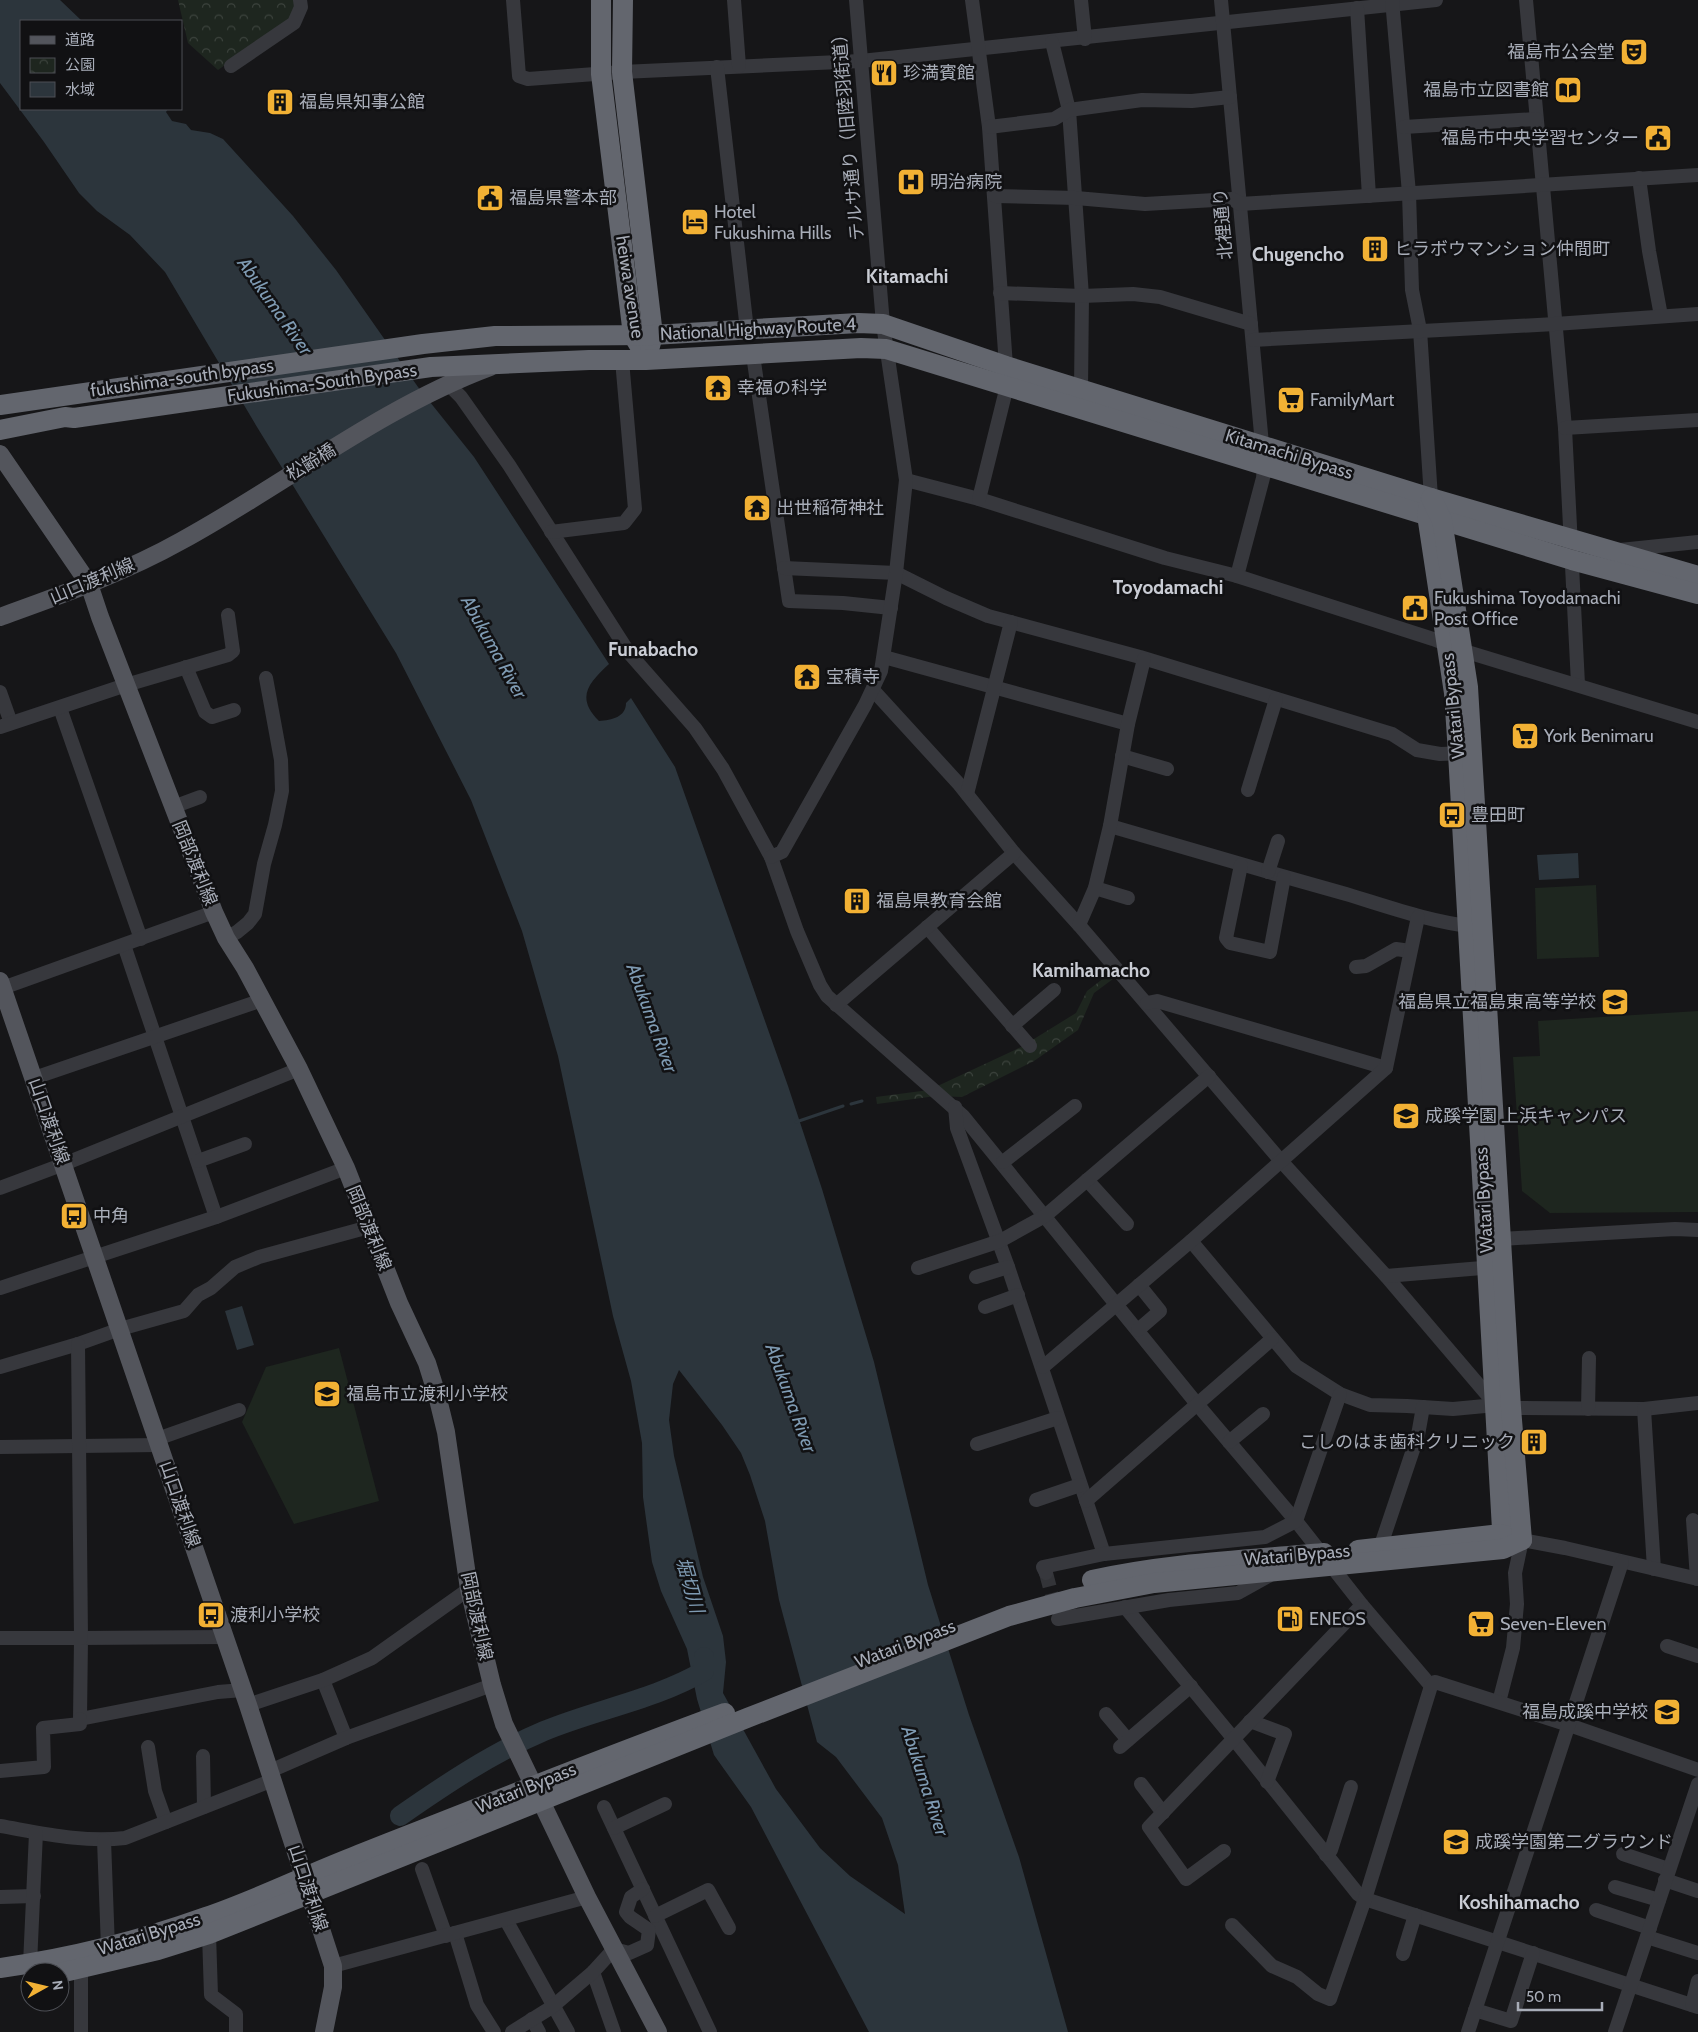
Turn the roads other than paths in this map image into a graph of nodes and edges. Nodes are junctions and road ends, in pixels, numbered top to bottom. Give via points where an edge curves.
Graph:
1 (300, 0) edge
2 (513, 0) edge
3 (601, 0) edge
4 (623, 0) edge
5 (734, 0) edge
6 (856, 0) edge
7 (972, 0) edge
8 (1082, 0) edge
9 (1221, 0) edge
10 (1436, 0) edge
11 (1526, 0) edge
12 (1392, 2) edge
13 (1357, 8) junction
14 (1223, 23) junction
15 (1085, 39) junction
16 (1052, 42) junction
17 (978, 48) junction
18 (862, 61) junction
19 (232, 66) dead end
20 (740, 66) junction
21 (717, 67) junction
22 (622, 72) junction
23 (601, 74) junction
24 (1230, 97) junction
25 (1069, 110) junction
26 (1536, 119) junction
27 (989, 127) junction
28 (1404, 127) junction
29 (1698, 175) edge
30 (1639, 178) junction
31 (1543, 184) junction
32 (1409, 193) junction
33 (995, 196) junction
34 (1369, 196) junction
35 (1076, 198) junction
36 (1240, 204) junction
37 (1000, 293) junction
38 (1082, 296) junction
39 (1698, 314) edge
40 (1661, 316) junction
41 (883, 324) junction
42 (1251, 324) junction
43 (1555, 324) junction
44 (747, 330) junction
45 (1420, 330) junction
46 (643, 335) junction
47 (1253, 340) junction
48 (886, 349) junction
49 (753, 354) junction
50 (622, 360) junction
51 (646, 360) junction
52 (501, 363) junction
53 (1006, 366) junction
54 (445, 385) junction
55 (1007, 386) junction
56 (1080, 389) junction
57 (3, 405) edge
58 (1698, 420) edge
59 (1565, 428) junction
60 (6, 429) edge
61 (1263, 446) junction
62 (0, 454) edge
63 (1264, 466) junction
64 (906, 480) junction
65 (979, 500) junction
66 (1433, 511) junction
67 (551, 532) junction
68 (183, 540) joint
69 (1698, 542) edge
70 (1572, 550) junction
71 (1615, 551) junction
72 (784, 568) junction
73 (896, 573) junction
74 (1237, 576) junction
75 (1698, 576) edge
76 (90, 584) junction
77 (1698, 594) edge
78 (891, 608) junction
79 (228, 615) dead end
80 (0, 617) edge
81 (1011, 622) junction
82 (1455, 648) junction
83 (884, 656) junction
84 (1144, 659) junction
85 (186, 667) junction
86 (266, 678) dead end
87 (1578, 684) junction
88 (126, 685) junction
89 (994, 687) junction
90 (873, 690) junction
91 (0, 692) edge
92 (1276, 699) junction
93 (60, 708) junction
94 (234, 710) dead end
95 (1698, 722) edge
96 (1128, 724) junction
97 (6, 725) edge
98 (1466, 753) junction
99 (1122, 756) junction
100 (1167, 769) dead end
101 (1248, 790) dead end
102 (967, 794) junction
103 (200, 797) dead end
104 (173, 808) junction
105 (1110, 826) junction
106 (1278, 841) dead end
107 (1014, 853) junction
108 (771, 858) junction
109 (1241, 865) junction
110 (1268, 872) junction
111 (1284, 877) junction
112 (1095, 888) junction
113 (1128, 898) dead end
114 (214, 912) junction
115 (1418, 917) junction
116 (1080, 925) junction
117 (927, 927) junction
118 (1475, 927) junction
119 (226, 938) junction
120 (142, 939) junction
121 (124, 945) junction
122 (1410, 950) junction
123 (1356, 967) dead end
124 (1, 986) edge
125 (1054, 990) dead end
126 (262, 1000) junction
127 (1147, 1003) junction
128 (836, 1005) junction
129 (1012, 1026) junction
130 (156, 1037) junction
131 (1030, 1046) dead end
132 (1386, 1068) junction
133 (299, 1069) junction
134 (1210, 1076) junction
135 (34, 1078) junction
136 (1075, 1106) dead end
137 (955, 1108) junction
138 (182, 1116) junction
139 (246, 1144) dead end
140 (198, 1161) junction
141 (1281, 1161) junction
142 (1003, 1162) junction
143 (64, 1164) junction
144 (346, 1168) junction
145 (1087, 1180) junction
146 (0, 1188) edge
147 (1045, 1216) junction
148 (216, 1217) junction
149 (1127, 1224) dead end
150 (369, 1227) junction
151 (1698, 1230) edge
152 (1501, 1239) junction
153 (1000, 1241) junction
154 (1191, 1241) junction
155 (95, 1257) junction
156 (1008, 1267) junction
157 (1495, 1267) junction
158 (918, 1268) dead end
159 (1386, 1276) junction
160 (976, 1277) dead end
161 (1139, 1285) junction
162 (0, 1288) edge
163 (1018, 1295) junction
164 (1117, 1304) junction
165 (985, 1307) dead end
166 (120, 1329) junction
167 (1138, 1330) junction
168 (1272, 1339) junction
169 (78, 1344) junction
170 (1589, 1358) dead end
171 (0, 1367) edge
172 (1042, 1367) junction
173 (1340, 1394) junction
174 (1698, 1403) edge
175 (1196, 1404) junction
176 (1497, 1406) junction
177 (1422, 1407) junction
178 (1588, 1409) junction
179 (1644, 1409) junction
180 (239, 1410) dead end
181 (1263, 1414) dead end
182 (1058, 1418) junction
183 (158, 1442) junction
184 (1229, 1442) junction
185 (977, 1444) dead end
186 (0, 1447) edge
187 (79, 1447) junction
188 (1080, 1485) junction
189 (1036, 1500) dead end
190 (1086, 1501) junction
191 (1693, 1520) dead end
192 (1296, 1521) junction
193 (1522, 1540) junction
194 (1502, 1542) junction
195 (1380, 1548) junction
196 (1104, 1554) junction
197 (1327, 1560) junction
198 (1622, 1562) junction
199 (1654, 1569) junction
200 (1277, 1571) junction
201 (1046, 1573) dead end
202 (1515, 1573) junction
203 (1697, 1579) edge
204 (469, 1589) junction
205 (1362, 1605) junction
206 (1125, 1607) junction
207 (1006, 1611) junction
208 (1058, 1619) dead end
209 (224, 1637) junction
210 (0, 1638) edge
211 (81, 1638) junction
212 (1667, 1646) dead end
213 (1698, 1656) edge
214 (323, 1680) junction
215 (492, 1685) junction
216 (1191, 1686) junction
217 (1431, 1686) junction
218 (245, 1698) junction
219 (1499, 1702) junction
220 (1106, 1714) dead end
221 (80, 1719) junction
222 (1250, 1721) junction
223 (1569, 1725) junction
224 (346, 1738) junction
225 (1233, 1738) junction
226 (148, 1747) dead end
227 (203, 1756) dead end
228 (1698, 1770) edge
229 (0, 1771) edge
230 (272, 1776) junction
231 (1267, 1782) junction
232 (1140, 1784) dead end
233 (1698, 1784) edge
234 (1351, 1788) dead end
235 (536, 1794) junction
236 (665, 1804) dead end
237 (204, 1807) junction
238 (604, 1807) dead end
239 (1163, 1813) junction
240 (166, 1822) junction
241 (0, 1826) edge
242 (614, 1828) junction
243 (36, 1833) junction
244 (104, 1840) junction
245 (1224, 1851) dead end
246 (1623, 1854) dead end
247 (1326, 1855) junction
248 (422, 1869) dead end
249 (1667, 1875) junction
250 (306, 1885) junction
251 (1615, 1888) dead end
252 (643, 1889) junction
253 (1698, 1891) edge
254 (34, 1896) junction
255 (0, 1897) edge
256 (587, 1897) junction
257 (1364, 1899) junction
258 (1659, 1900) junction
259 (1596, 1910) dead end
260 (1416, 1915) junction
261 (656, 1916) junction
262 (506, 1920) junction
263 (1232, 1925) dead end
264 (730, 1928) dead end
265 (1649, 1933) junction
266 (209, 1934) junction
267 (450, 1935) junction
268 (1497, 1942) junction
269 (108, 1948) junction
270 (614, 1949) junction
271 (1533, 1953) junction
272 (1698, 1953) edge
273 (1403, 1954) dead end
274 (30, 1962) edge
275 (55, 1962) edge
276 (332, 1966) junction
277 (0, 1968) edge
278 (20, 1969) edge
279 (81, 1969) junction
280 (70, 1971) edge
281 (593, 1972) junction
282 (20, 1974) edge
283 (0, 1981) edge
284 (1698, 1981) edge
285 (1630, 1984) junction
286 (1695, 2006) edge
287 (552, 2007) junction
288 (1475, 2010) junction
289 (532, 2018) junction
290 (81, 2032) edge
291 (236, 2032) edge
292 (324, 2032) edge
293 (494, 2032) edge
294 (512, 2032) edge
295 (539, 2032) edge
296 (568, 2032) edge
297 (614, 2032) edge
298 (658, 2032) edge
299 (710, 2032) edge
300 (1468, 2032) edge
301 (1615, 2032) edge

1 - 19 street via 301,7 294,22
2 - 23 street via 519,76 528,79
3 - 23 highway, heiwa avenue
4 - 22 highway, heiwa avenue
5 - 20 street
6 - 18 street, テルサ通り（旧陸羽街道）
7 - 17 street
8 - 15 street
9 - 14 street, 北裡通り
10 - 12 street
11 - 26 street
12 - 13 street
12 - 28 street
13 - 14 street
13 - 34 street
14 - 15 street
14 - 24 street, 北裡通り
15 - 16 street
16 - 17 street
16 - 25 street
17 - 18 street
17 - 27 street
18 - 20 street
18 - 41 street, テルサ通り（旧陸羽街道）
20 - 21 street
21 - 22 street
21 - 44 street
22 - 23 street
22 - 46 highway, heiwa avenue
23 - 46 highway, heiwa avenue
24 - 25 street via 1142,100
24 - 36 street, 北裡通り
25 - 27 street via 1054,119
25 - 35 street
26 - 28 street
26 - 31 street
27 - 33 street
28 - 32 street
29 - 30 street
30 - 31 street
30 - 40 street
31 - 32 street
31 - 43 street
32 - 34 street
32 - 45 street via 1412,290
33 - 35 street
33 - 37 street
34 - 36 street
35 - 36 street via 1145,204 1232,199
35 - 38 street
36 - 42 street, 北裡通り
37 - 38 street
37 - 53 street
38 - 42 street via 1133,294 1160,297
38 - 56 street
39 - 40 street
40 - 43 street
41 - 44 highway, National Highway Route 4
41 - 48 street, テルサ通り（旧陸羽街道）
41 - 53 highway, Kitamachi Bypass
42 - 47 street, 北裡通り
43 - 45 street
43 - 59 street
44 - 46 highway, National Highway Route 4
45 - 47 street
45 - 66 street
46 - 51 highway, heiwa avenue
46 - 57 highway, fukushima-south bypass via 495,336
47 - 61 street, 北裡通り
48 - 49 highway, National Highway Route 4
48 - 55 highway, Kitamachi Bypass
48 - 64 street, テルサ通り（旧陸羽街道）
49 - 51 highway, National Highway Route 4
49 - 72 street
50 - 51 highway, Fukushima-South Bypass
50 - 52 highway, Fukushima-South Bypass
50 - 67 street via 635,509 624,523
52 - 54 main road
52 - 60 highway, Fukushima-South Bypass via 432,367 65,417
53 - 56 highway, Kitamachi Bypass
54 - 67 street via 461,397
54 - 68 main road, 松齢橋
55 - 63 highway, Kitamachi Bypass
55 - 65 street
56 - 61 highway, Kitamachi Bypass
58 - 59 street
59 - 70 street
61 - 63 street, 北裡通り
61 - 66 highway, Kitamachi Bypass
62 - 76 main road, 岡部渡利線
63 - 66 highway, Kitamachi Bypass
63 - 74 street, 北裡通り
64 - 65 street
64 - 73 street, テルサ通り（旧陸羽街道）
65 - 74 street via 1165,558
66 - 70 highway, Kitamachi Bypass
66 - 82 highway, Watari Bypass
67 - 108 street via 629,654 695,728 719,763
68 - 76 main road, 山口渡利線
69 - 71 street
70 - 71 highway, Kitamachi Bypass
70 - 77 highway, Kitamachi Bypass
70 - 87 street
71 - 75 highway, Kitamachi Bypass
72 - 73 street
72 - 78 street via 789,600
73 - 78 street, テルサ通り（旧陸羽街道）
73 - 81 street via 946,598
74 - 82 street
76 - 80 main road, 山口渡利線
76 - 88 main road, 岡部渡利線
78 - 83 street, テルサ通り（旧陸羽街道）
79 - 85 street via 232,651 228,656
81 - 84 street
81 - 89 street
82 - 87 street
82 - 98 highway, Watari Bypass
83 - 89 street
83 - 90 street, テルサ通り（旧陸羽街道）
84 - 92 street
84 - 96 street
85 - 88 street
85 - 94 street via 205,712 212,717
86 - 119 street via 282,768 282,791 255,914
87 - 95 street
88 - 93 street
88 - 104 main road, 岡部渡利線
89 - 96 street
89 - 102 street
90 - 102 street
90 - 108 street, テルサ通り（旧陸羽街道） via 782,852
91 - 97 street
92 - 98 street via 1392,734 1417,750 1440,754
92 - 101 street
93 - 97 street
93 - 120 street
96 - 99 street
98 - 118 highway, Watari Bypass
99 - 100 street
99 - 105 street
102 - 107 street
103 - 104 street
104 - 114 main road, 岡部渡利線
105 - 109 street
105 - 112 street
106 - 110 street
107 - 116 street
107 - 117 street
108 - 128 street via 820,985
109 - 110 street
109 - 111 street via 1226,938 1230,943 1270,952
110 - 111 street
111 - 115 street
112 - 113 street
112 - 116 street
114 - 119 main road, 岡部渡利線
114 - 120 street
115 - 118 street
115 - 122 street
116 - 127 street
117 - 128 street
117 - 129 street
118 - 152 highway, Watari Bypass
118 - 157 highway, Watari Bypass
119 - 126 main road, 岡部渡利線
120 - 121 street
121 - 124 street
121 - 130 street
122 - 123 street via 1396,949 1366,966
122 - 132 street
124 - 135 main road, 山口渡利線
125 - 129 street
126 - 130 street
126 - 133 main road, 岡部渡利線
127 - 132 street via 1157,1002
127 - 134 street
128 - 137 street
129 - 131 street
130 - 135 street
130 - 138 street
132 - 141 street
133 - 138 street
133 - 144 main road, 岡部渡利線
134 - 141 street
134 - 145 street
135 - 143 main road, 山口渡利線
136 - 142 street
137 - 142 street
137 - 153 street via 957,1128
138 - 140 street
138 - 143 street
139 - 140 street
140 - 148 street
141 - 154 street
141 - 159 street
142 - 147 street
143 - 146 street
143 - 155 main road, 山口渡利線
144 - 148 street
144 - 150 main road, 岡部渡利線
145 - 147 street
145 - 149 street
147 - 153 street
147 - 164 street
148 - 155 street
150 - 166 street via 234,1266 211,1288 198,1295 184,1311
150 - 204 main road, 岡部渡利線 via 427,1363 437,1395 446,1432
151 - 152 street
152 - 157 highway, Watari Bypass
153 - 156 street
153 - 158 street
154 - 161 street
154 - 168 street
155 - 162 street
155 - 166 main road, 山口渡利線
156 - 160 street
156 - 163 street
157 - 159 street
157 - 176 highway, Watari Bypass
159 - 176 street
161 - 164 street
161 - 167 street via 1160,1311
163 - 165 street
163 - 172 street
164 - 167 street
164 - 172 street
166 - 169 street
166 - 183 main road, 山口渡利線
167 - 175 street
168 - 173 street via 1296,1366
168 - 175 street
169 - 171 street
169 - 187 street
170 - 178 street
172 - 182 street
173 - 177 street via 1370,1406
173 - 192 street
174 - 179 street
175 - 184 street
175 - 190 street
176 - 177 street
176 - 178 street
176 - 193 highway, Watari Bypass
176 - 194 highway, Watari Bypass
177 - 195 street via 1418,1435
178 - 179 street
179 - 199 street
180 - 183 street
181 - 184 street
182 - 185 street
182 - 188 street
183 - 187 street
183 - 209 main road, 山口渡利線
184 - 192 street
186 - 187 street
187 - 211 street
188 - 189 street
188 - 190 street
190 - 196 street
191 - 203 street
192 - 196 street via 1265,1537
192 - 197 street
193 - 194 highway, Watari Bypass
193 - 198 street
193 - 202 street
194 - 195 highway, Watari Bypass
194 - 197 highway, Watari Bypass
194 - 202 street
195 - 197 highway, Watari Bypass
196 - 201 street via 1043,1566
197 - 200 highway, Watari Bypass
197 - 205 street
197 - 207 highway, Watari Bypass via 1192,1564 1120,1574 1037,1593
198 - 199 street
198 - 223 street
199 - 203 street
200 - 206 street via 1238,1593
200 - 207 highway, Watari Bypass via 1117,1588
202 - 219 street via 1517,1604 1513,1648
204 - 214 street via 372,1658
204 - 215 main road, 岡部渡利線
205 - 217 street
205 - 222 street
206 - 208 street
206 - 216 street
207 - 235 highway, Watari Bypass
209 - 211 street
209 - 218 main road, 山口渡利線
210 - 211 street
211 - 221 street
212 - 213 street
214 - 218 street
214 - 224 street
215 - 224 street
215 - 235 main road, 岡部渡利線 via 506,1731
216 - 220 street via 1124,1743
216 - 225 street
217 - 219 street via 1435,1682
217 - 257 street
218 - 221 street via 218,1692
218 - 230 main road, 山口渡利線
219 - 223 street
221 - 229 street via 80,1724 43,1728 44,1767
222 - 225 street
222 - 231 street via 1285,1734
223 - 228 street
223 - 268 street
224 - 230 street
225 - 231 street
225 - 239 street
226 - 240 street via 155,1791
227 - 237 street
230 - 237 street
230 - 250 main road, 山口渡利線
231 - 247 street
232 - 239 street
233 - 249 street
234 - 247 street via 1331,1850
235 - 250 highway, Watari Bypass
235 - 256 main road, 岡部渡利線
236 - 242 street
237 - 240 street
238 - 242 street
239 - 245 street via 1149,1827 1186,1879
240 - 244 street via 125,1838
241 - 243 street
242 - 252 street
243 - 244 street
243 - 254 street
244 - 269 street
246 - 249 street
247 - 257 street
248 - 267 street
249 - 253 street
249 - 258 street
250 - 266 highway, Watari Bypass
250 - 269 highway, Watari Bypass
250 - 276 main road, 山口渡利線
251 - 258 street
252 - 261 street
252 - 270 street via 631,1897 626,1912 650,1930 647,1945 630,1952
254 - 255 street
254 - 274 street
256 - 262 street
256 - 270 main road, 岡部渡利線
257 - 260 street
257 - 263 street via 1330,1999 1297,1977 1272,1966
258 - 265 street
259 - 265 street
260 - 268 street
260 - 273 street
261 - 264 street via 708,1890
261 - 299 street
262 - 267 street
262 - 287 street
265 - 272 street
265 - 285 street
266 - 279 highway, Watari Bypass
266 - 291 street via 211,1995 236,2014
267 - 276 street
267 - 293 street via 477,2006
268 - 271 street
268 - 288 street
269 - 275 highway, Watari Bypass
270 - 281 street
270 - 298 main road, 岡部渡利線
271 - 285 street
271 - 288 street via 1511,2021
276 - 292 main road, 山口渡利線 via 333,1987
277 - 278 highway, Watari Bypass
279 - 280 highway, Watari Bypass
279 - 290 street
281 - 287 street
281 - 297 street
282 - 283 highway, Watari Bypass
284 - 286 street
285 - 286 street
285 - 301 street
287 - 289 street
287 - 296 street
288 - 300 street
289 - 294 street
289 - 295 street

